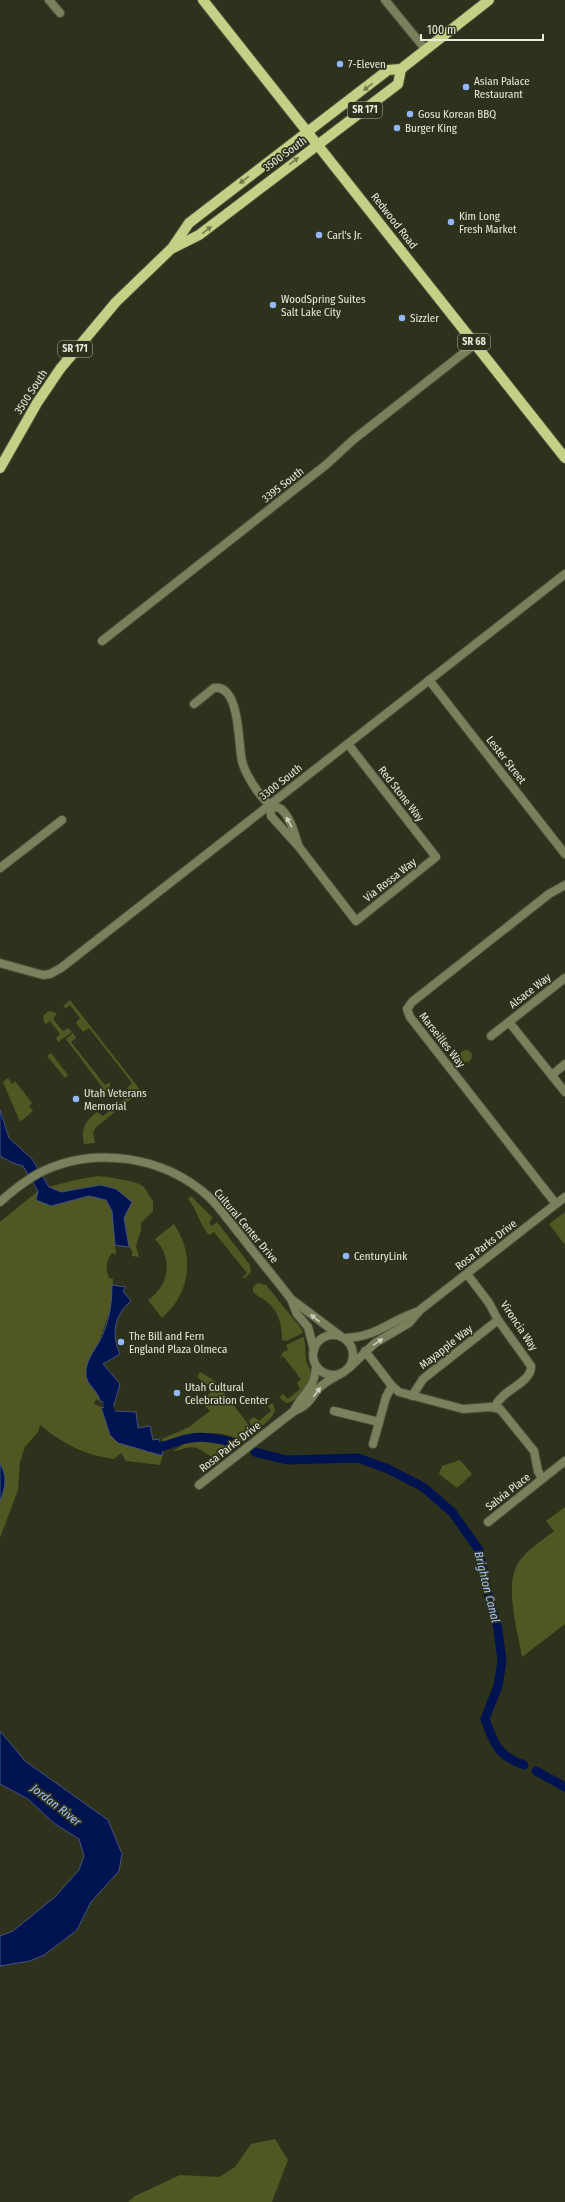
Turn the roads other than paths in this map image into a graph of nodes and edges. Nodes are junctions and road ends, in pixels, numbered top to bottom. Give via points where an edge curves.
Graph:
1 (49, 0) edge
2 (203, 0) edge
3 (385, 0) edge
4 (489, 0) edge
5 (60, 14) dead end
6 (426, 50) junction
7 (401, 69) junction
8 (308, 132) junction
9 (319, 144) junction
10 (172, 248) junction
11 (475, 344) junction
12 (565, 458) edge
13 (0, 468) edge
14 (565, 574) edge
15 (102, 641) dead end
16 (429, 680) junction
17 (194, 704) dead end
18 (348, 744) junction
19 (270, 805) junction
20 (62, 820) dead end
21 (565, 854) edge
22 (436, 857) joint
23 (0, 868) edge
24 (565, 885) edge
25 (0, 962) edge
26 (565, 978) edge
27 (510, 1022) junction
28 (491, 1036) dead end
29 (565, 1064) edge
30 (552, 1075) junction
31 (565, 1092) edge
32 (565, 1197) edge
33 (0, 1202) edge
34 (556, 1204) junction
35 (467, 1274) junction
36 (291, 1299) junction
37 (420, 1310) junction
38 (498, 1320) junction
39 (342, 1337) junction
40 (314, 1350) junction
41 (365, 1351) junction
42 (316, 1366) junction
43 (349, 1368) junction
44 (340, 1374) junction
45 (392, 1386) junction
46 (412, 1396) junction
47 (495, 1407) junction
48 (294, 1411) junction
49 (334, 1411) dead end
50 (379, 1422) junction
51 (373, 1444) dead end
52 (565, 1461) edge
53 (542, 1479) junction
54 (199, 1485) dead end
55 (488, 1522) dead end

1 - 5 street
2 - 8 main road, Redwood Road / SR 68
3 - 6 street
4 - 6 main road, 3500 South / SR 171
6 - 7 main road, 3500 South / SR 171
7 -> 8 main road, 3500 South / SR 171 via 388,70
7 - 9 main road, 3500 South / SR 171 via 398,84
8 - 9 main road, Redwood Road / SR 68
8 -> 10 main road, 3500 South / SR 171 via 189,223
10 -> 9 main road, 3500 South / SR 171 via 199,235
9 - 11 main road, Redwood Road / SR 68
10 - 13 main road, 3500 South / SR 171 via 116,302 64,364 37,403
11 - 12 main road, Redwood Road / SR 68
11 - 15 street, 3395 South
14 - 16 street, 3300 South
16 - 18 street, 3300 South
16 - 21 street, Lester Street
17 - 19 street via 214,688 220,688 226,694 239,723 239,754 246,773
18 - 19 street, 3300 South
18 - 22 street, Red Stone Way
19 - 22 street, Via Rossa Way via 280,809 290,821 299,847 356,921
19 - 25 street, 3300 South via 56,971 50,974 37,974
20 - 23 street
24 - 34 street, Marseilles Way via 549,894 419,997 407,1010
26 - 27 street, Alsace Way
27 - 28 street, Alsace Way
27 - 30 street, Alsace Way
29 - 30 street
30 - 31 street, Alsace Way
32 - 34 street, Rosa Parks Drive
33 - 36 street, Cultural Center Drive via 31,1178 63,1164 96,1158 137,1160 170,1171 210,1198
34 - 35 street, Rosa Parks Drive
35 - 37 street, Rosa Parks Drive
35 - 38 street, Vironcia Way via 489,1303
39 -> 36 street, Cultural Center Drive
36 - 40 street, Cultural Center Drive via 297,1314 308,1327
37 - 39 street, Rosa Parks Drive via 404,1315 366,1336
41 -> 37 street, Rosa Parks Drive via 409,1323
38 - 46 street, Mayapple Way via 423,1379
38 - 47 street, Vironcia Way via 528,1359 531,1370 525,1379 500,1398
39 - 40 street via 324,1337 316,1344
39 - 43 street via 353,1352
40 - 42 street
41 - 43 street, Rosa Parks Drive
41 - 45 street
42 - 44 street via 324,1373
42 - 48 street, Rosa Parks Drive via 312,1386 298,1401
43 - 44 street
48 -> 44 street, Rosa Parks Drive via 304,1407 318,1389
45 - 46 street via 399,1392
45 - 50 street
46 - 47 street via 462,1409
47 - 53 street via 502,1410 533,1449
48 - 54 street, Rosa Parks Drive
49 - 50 street
50 - 51 street
52 - 53 street, Salvia Place
53 - 55 street, Salvia Place

